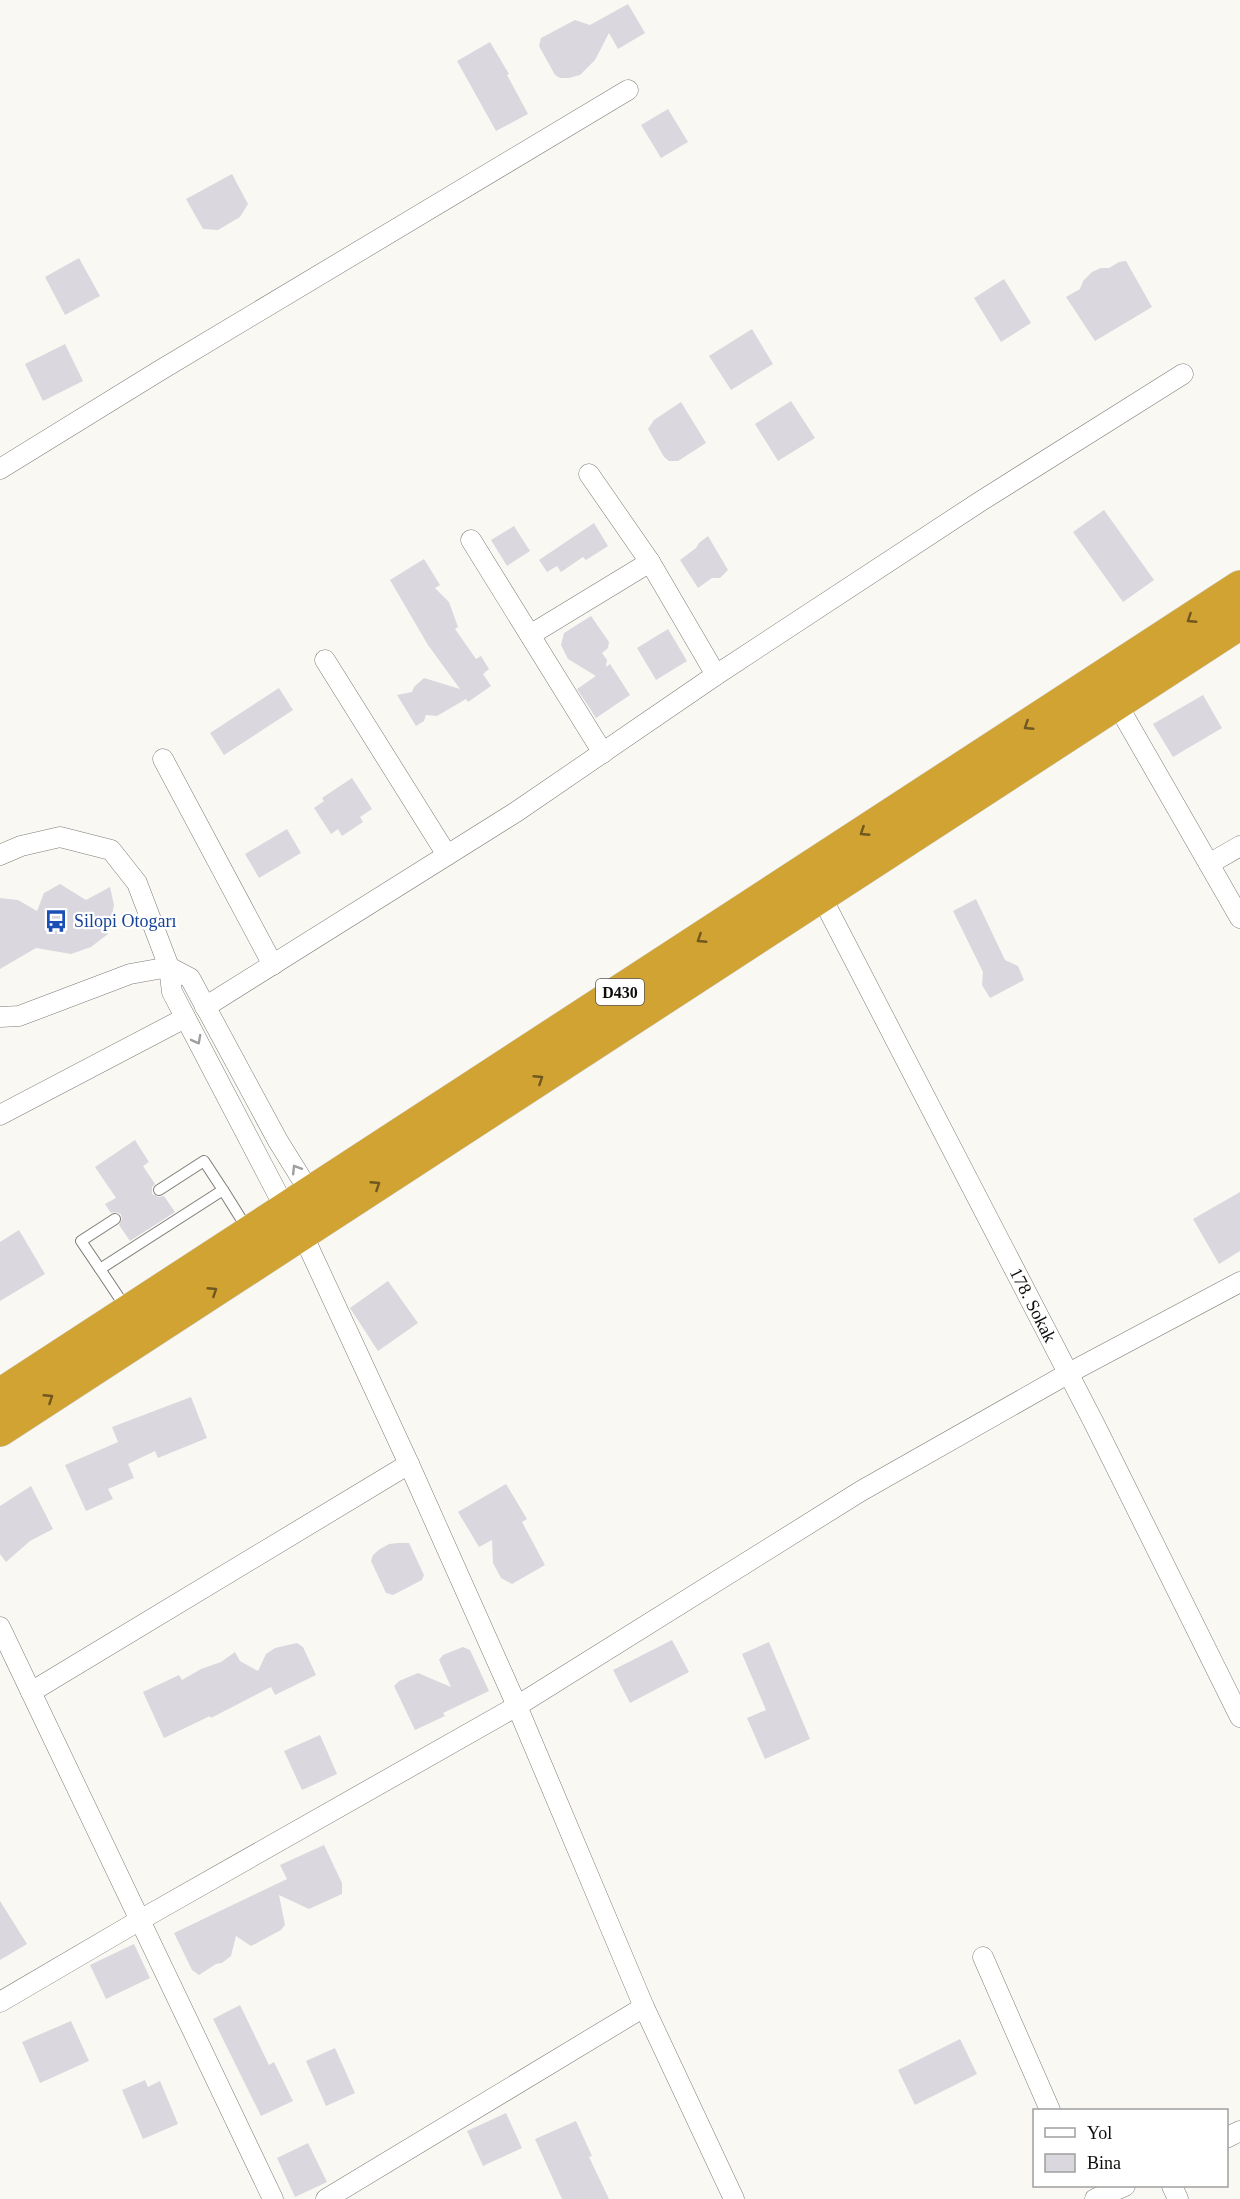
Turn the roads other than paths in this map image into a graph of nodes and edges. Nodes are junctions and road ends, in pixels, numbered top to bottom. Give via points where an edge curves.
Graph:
1 (628, 90) dead end
2 (1183, 374) dead end
3 (0, 469) edge
4 (589, 474) dead end
5 (471, 540) dead end
6 (650, 562) junction
7 (1240, 587) edge
8 (1240, 623) edge
9 (530, 635) junction
10 (325, 660) dead end
11 (717, 675) junction
12 (1117, 704) junction
13 (603, 753) junction
14 (163, 759) dead end
15 (1240, 846) edge
16 (0, 855) edge
17 (447, 855) junction
18 (1209, 864) junction
19 (821, 896) junction
20 (1240, 918) edge
21 (273, 964) junction
22 (169, 967) junction
23 (205, 1007) junction
24 (0, 1017) edge
25 (185, 1018) junction
26 (0, 1115) edge
27 (159, 1190) dead end
28 (223, 1190) junction
29 (308, 1212) junction
30 (115, 1219) dead end
31 (250, 1233) junction
32 (100, 1269) junction
33 (1240, 1282) edge
34 (128, 1312) junction
35 (1069, 1373) junction
36 (0, 1395) edge
37 (0, 1430) edge
38 (409, 1464) junction
39 (0, 1627) edge
40 (31, 1692) junction
41 (517, 1706) junction
42 (1240, 1717) edge
43 (140, 1920) junction
44 (983, 1957) dead end
45 (0, 2002) edge
46 (644, 2007) junction
47 (1050, 2109) edge
48 (1123, 2187) edge
49 (273, 2199) edge
50 (326, 2199) edge
51 (734, 2199) edge
52 (1095, 2199) edge

1 - 3 street
2 - 11 street
4 - 6 street
5 - 9 street
6 - 9 street
6 - 11 street
7 -> 29 highway, D430
8 - 12 highway, D430
9 - 13 street
10 - 17 street
11 - 13 street
12 - 18 street
12 - 19 highway, D430
13 - 17 street
14 - 21 street
15 - 18 street
16 - 22 street via 60,837 111,850 137,883
17 - 21 street
18 - 20 street
29 -> 19 highway, D430
19 - 35 street, 178. Sokak
21 - 23 street
22 - 23 street via 190,978
22 - 24 street via 130,974 19,1016
22 - 25 street via 172,992
29 -> 23 street via 279,1141
25 - 26 street
25 -> 29 street
27 - 28 lane via 204,1161
28 - 31 lane
28 - 32 lane
29 - 31 highway, D430
37 -> 29 highway, D430
29 - 38 street
30 - 32 lane via 81,1241
31 - 34 highway, D430
32 - 34 lane
33 - 35 street
34 - 36 highway, D430
35 - 41 street via 861,1491
35 - 42 street, 178. Sokak
38 - 40 street
38 - 41 street
39 - 40 street
40 - 43 street
41 - 43 street
41 - 46 street
43 - 45 street
43 - 49 street
44 - 47 street
46 - 50 street
46 - 51 street
48 - 52 street

